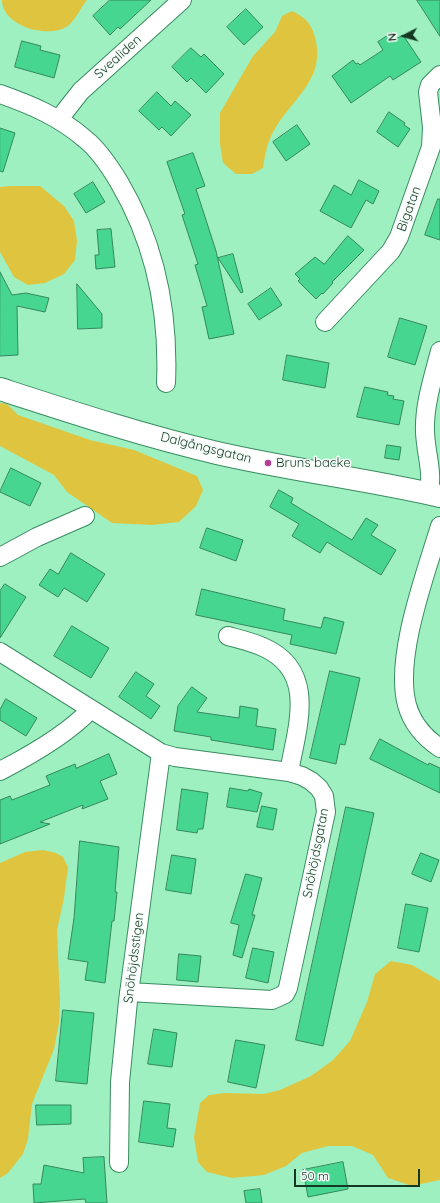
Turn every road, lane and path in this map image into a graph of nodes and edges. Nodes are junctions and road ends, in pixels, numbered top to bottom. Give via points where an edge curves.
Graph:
1 (182, 0) edge
2 (440, 75) edge
3 (0, 94) edge
4 (59, 119) junction
5 (326, 322) dead end
6 (440, 351) edge
7 (166, 382) dead end
8 (0, 389) edge
9 (434, 494) edge
10 (85, 516) dead end
11 (440, 526) edge
12 (0, 557) edge
13 (228, 636) dead end
14 (0, 652) edge
15 (91, 709) junction
16 (440, 748) edge
17 (161, 753) junction
18 (0, 771) edge
19 (289, 772) junction
20 (129, 992) junction
21 (119, 1163) dead end

1 - 4 street, Svealiden via 81,91
2 - 5 street, Bigatan via 430,85 428,92 433,132 431,147 399,236 391,251
3 - 4 street via 36,107
4 - 7 street via 86,139 101,156 132,204 145,234 153,257 160,293 167,359
6 - 9 street via 426,406 425,433
8 - 9 street, Dalgångsgatan via 218,453
10 - 12 street via 37,536
11 - 16 street via 411,626 405,683 407,706 416,725 428,740
13 - 19 street via 272,651 285,661 298,684 300,709
14 - 15 street, Snöhöjdsgatan
15 - 17 street, Snöhöjdsgatan
15 - 18 street via 80,721 20,761
17 - 19 street, Snöhöjdsgatan
17 - 20 street, Snöhöjdsstigen
19 - 20 street, Snöhöjdsgatan via 311,781 319,788 324,796 326,812 285,994 272,1000
20 - 21 street, Snöhöjdsstigen via 120,1082

